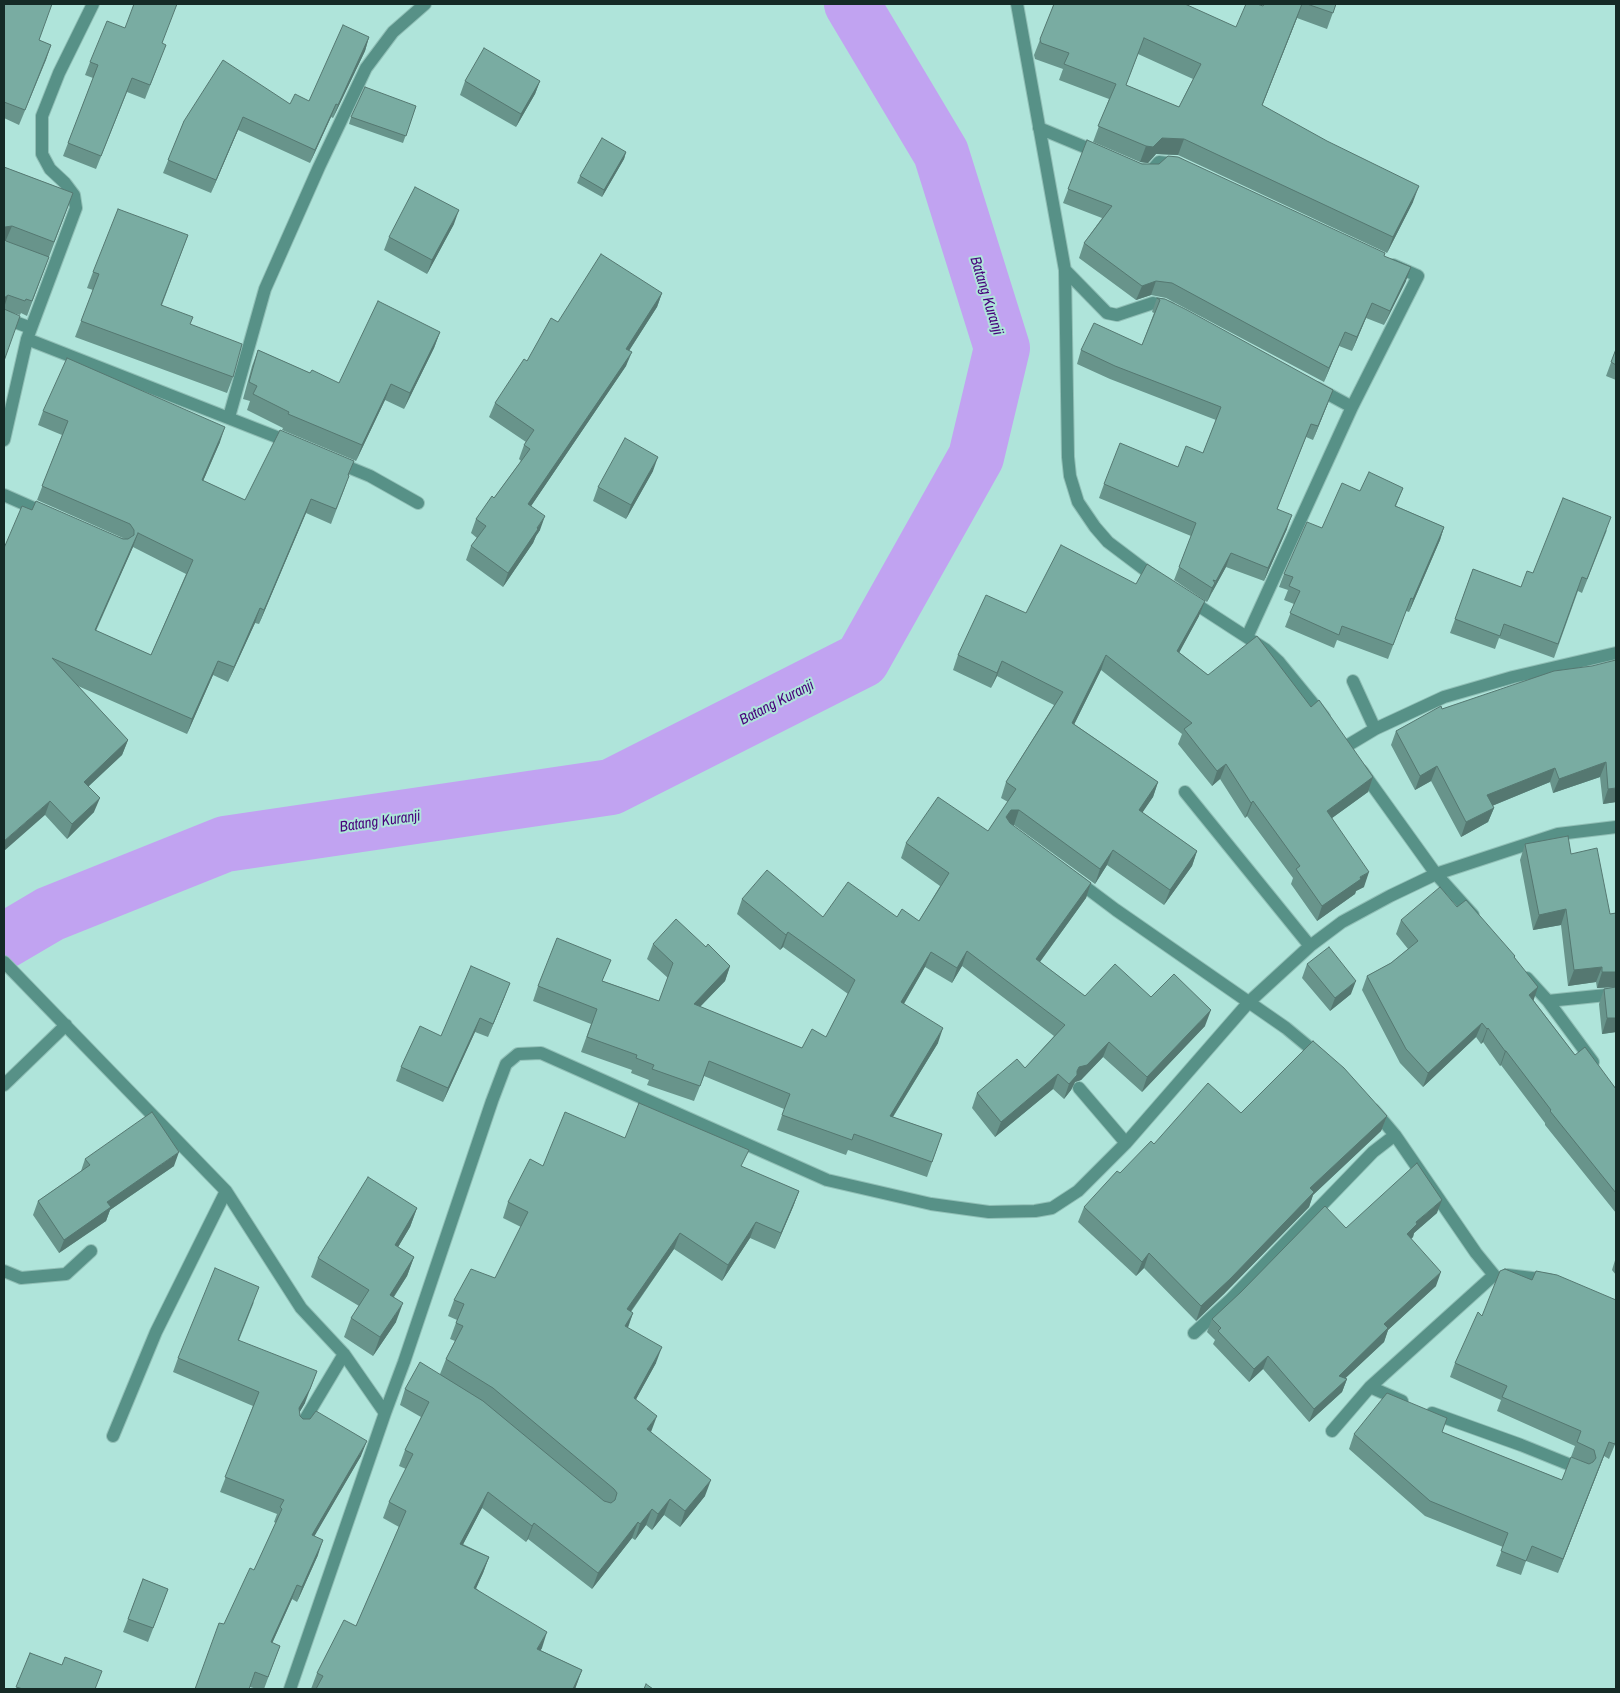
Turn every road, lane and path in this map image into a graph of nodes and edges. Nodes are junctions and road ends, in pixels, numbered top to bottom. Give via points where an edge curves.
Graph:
1 (93, 4) edge
2 (425, 4) edge
3 (1016, 4) edge
4 (1039, 128) junction
5 (1111, 158) edge
6 (1129, 166) edge
7 (1185, 167) edge
8 (1382, 260) edge
9 (1065, 270) junction
10 (1178, 312) edge
11 (4, 318) edge
12 (29, 333) junction
13 (1304, 380) edge
14 (1352, 407) junction
15 (229, 418) junction
16 (4, 440) edge
17 (299, 447) edge
18 (326, 458) edge
19 (4, 495) edge
20 (418, 503) dead end
21 (58, 519) edge
22 (1247, 637) junction
23 (1616, 653) edge
24 (1353, 681) dead end
25 (1376, 729) junction
26 (1345, 747) junction
27 (1185, 792) dead end
28 (1616, 827) edge
29 (1066, 872) edge
30 (1436, 874) junction
31 (1482, 926) edge
32 (1310, 946) junction
33 (4, 962) edge
34 (1521, 971) edge
35 (1616, 994) edge
36 (1249, 1002) junction
37 (1548, 1002) junction
38 (66, 1025) junction
39 (1333, 1067) edge
40 (1599, 1070) edge
41 (4, 1085) edge
42 (1079, 1088) edge
43 (1367, 1102) edge
44 (1395, 1135) junction
45 (1126, 1143) junction
46 (226, 1192) junction
47 (91, 1251) dead end
48 (4, 1272) edge
49 (1494, 1275) junction
50 (1559, 1283) edge
51 (1194, 1334) dead end
52 (344, 1354) junction
53 (1370, 1387) junction
54 (385, 1413) junction
55 (301, 1426) edge
56 (1332, 1431) dead end
57 (113, 1436) dead end
58 (1583, 1470) edge
59 (290, 1689) edge

1 - 12 street via 42,116 42,154 50,169 74,195 76,208 49,266
2 - 15 street via 393,32 366,68 265,288
3 - 4 street
4 - 5 street
4 - 9 street
6 - 7 street via 1151,171 1159,162
8 - 14 street via 1418,276
9 - 10 street via 1107,313 1117,315 1153,302
9 - 22 street via 1068,458 1078,502 1108,542 1143,570
11 - 12 street
12 - 15 street
12 - 16 street
13 - 14 street
14 - 22 street
15 - 17 street
18 - 20 street via 370,476
19 - 21 street
22 - 26 street via 1279,662
23 - 25 street via 1444,697
24 - 25 street
25 - 26 street
26 - 30 street
27 - 32 street
28 - 30 street via 1558,834
29 - 36 street
30 - 31 street
30 - 32 street via 1342,922
32 - 36 street
33 - 38 street
34 - 37 street
35 - 37 street
36 - 39 street
36 - 45 street
37 - 40 street
38 - 41 street
38 - 46 street
42 - 45 street
43 - 44 street
44 - 49 street via 1456,1226
44 - 51 street via 1373,1152
45 - 54 street via 1078,1192 1052,1208 988,1212 931,1204 827,1180 541,1053 518,1054 506,1064 492,1101 408,1365
46 - 52 street via 301,1308
46 - 57 street via 156,1332
47 - 48 street via 66,1274 21,1278
49 - 50 street via 1542,1278
49 - 53 street
52 - 54 street
52 - 55 street
53 - 56 street
53 - 58 street via 1416,1408
54 - 59 street

